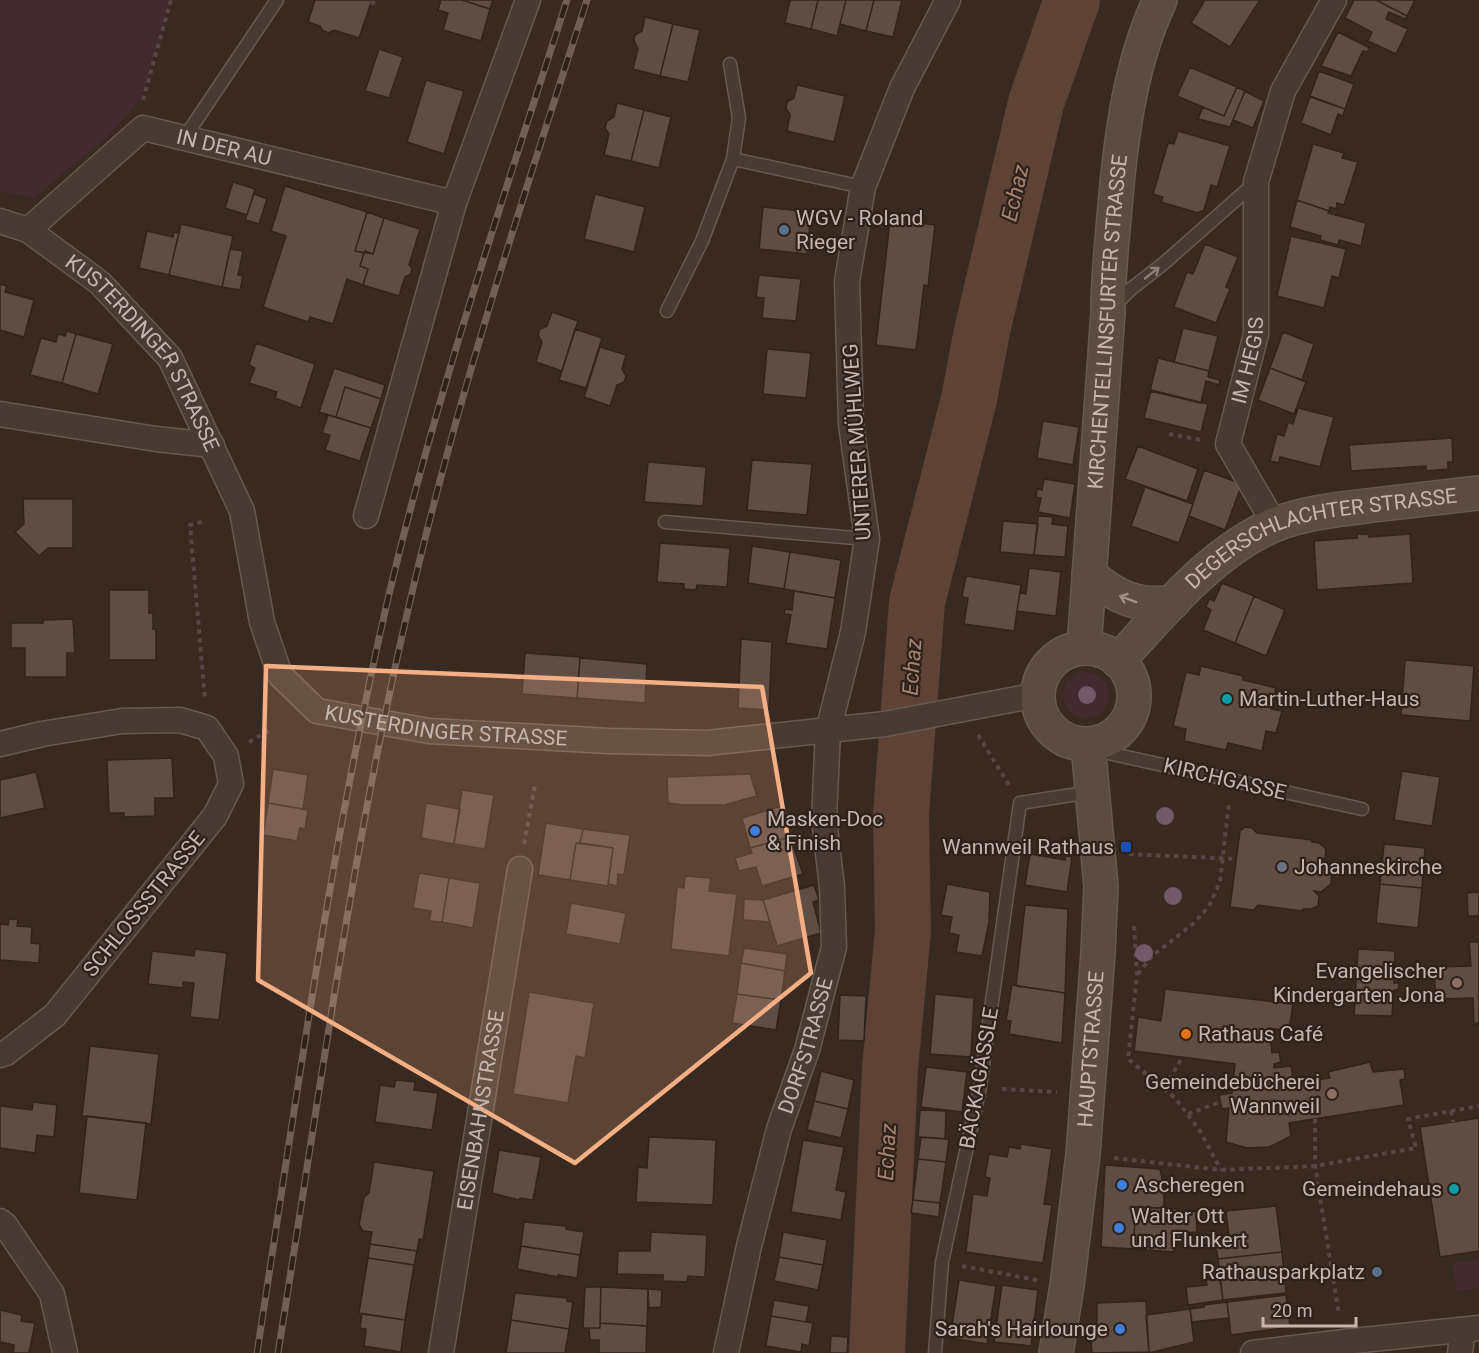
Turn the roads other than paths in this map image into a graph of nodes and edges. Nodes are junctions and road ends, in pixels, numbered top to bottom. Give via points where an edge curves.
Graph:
1 (277, 0) edge
2 (528, 0) edge
3 (948, 0) edge
4 (1160, 0) edge
5 (1334, 0) edge
6 (730, 64) dead end
7 (185, 137) junction
8 (733, 159) junction
9 (1256, 182) junction
10 (863, 187) junction
11 (454, 203) junction
12 (0, 221) edge
13 (28, 230) junction
14 (667, 311) dead end
15 (1108, 312) junction
16 (0, 414) edge
17 (212, 445) junction
18 (1479, 493) edge
19 (366, 516) dead end
20 (665, 522) dead end
21 (1275, 525) junction
22 (867, 539) junction
23 (1089, 574) junction
24 (1173, 602) junction
25 (1084, 648) junction
26 (1118, 661) junction
27 (1038, 695) junction
28 (828, 731) junction
29 (0, 744) edge
30 (1088, 746) junction
31 (1092, 792) junction
32 (1362, 809) dead end
33 (520, 869) dead end
34 (0, 1055) edge
35 (0, 1221) edge
36 (1468, 1337) edge
37 (64, 1353) edge
38 (441, 1353) edge
39 (726, 1353) edge
40 (934, 1353) edge
41 (1056, 1353) edge
42 (1253, 1353) edge

1 - 7 lane
2 - 11 street
3 - 10 street, UNTERER MÜHLWEG via 902,88
4 - 15 main road, KIRCHENTELLINSFURTER STRASSE via 1150,21 1128,105 1118,173
5 - 9 street, IM HEGIS via 1283,91
6 - 8 lane via 739,118
7 - 11 street, IN DER AU
7 - 13 street, IN DER AU via 143,128
8 - 10 lane
8 - 14 lane via 702,241
15 -> 9 lane
9 - 21 street, IM HEGIS via 1256,334 1228,444
10 - 22 street, UNTERER MÜHLWEG via 847,281 851,424
11 - 19 street
12 - 13 street, KUSTERDINGER STRASSE
13 - 17 street, KUSTERDINGER STRASSE via 100,283 170,358
15 - 23 main road, KIRCHENTELLINSFURTER STRASSE
16 - 17 street
17 - 28 street, KUSTERDINGER STRASSE via 242,512 262,622 280,675 317,711 429,731 609,741 707,743
18 - 21 main road, DEGERSCHLACHTER STRASSE via 1317,512
20 - 22 lane
21 - 24 main road, DEGERSCHLACHTER STRASSE via 1234,548
22 - 28 street, UNTERER MÜHLWEG via 853,632
24 -> 23 main road, DEGERSCHLACHTER STRASSE via 1133,602
23 - 25 main road, KIRCHENTELLINSFURTER STRASSE
24 - 26 main road, DEGERSCHLACHTER STRASSE
25 - 26 main road via 1096,649
25 - 27 main road via 1057,658 1043,675
26 - 30 main road via 1132,685 1131,712 1115,735
27 - 28 street, KUSTERDINGER STRASSE
27 - 30 main road via 1047,725 1058,736
28 - 39 street, DORFSTRASSE via 824,819 834,947 807,1050 779,1129
29 - 34 street, SCHLOSSSTRASSE via 122,721 180,720 207,728 226,756 231,784 215,816 55,1015
30 - 31 main road, HAUPTSTRASSE
30 - 32 lane, KIRCHGASSE
31 - 40 lane, BÄCKAGÄSSLE via 1020,803 980,1087 942,1262
31 - 41 main road, HAUPTSTRASSE via 1101,886 1098,953 1083,1154
33 - 38 street, EISENBAHNSTRASSE
35 - 37 street via 52,1294
36 - 42 street via 1344,1341

